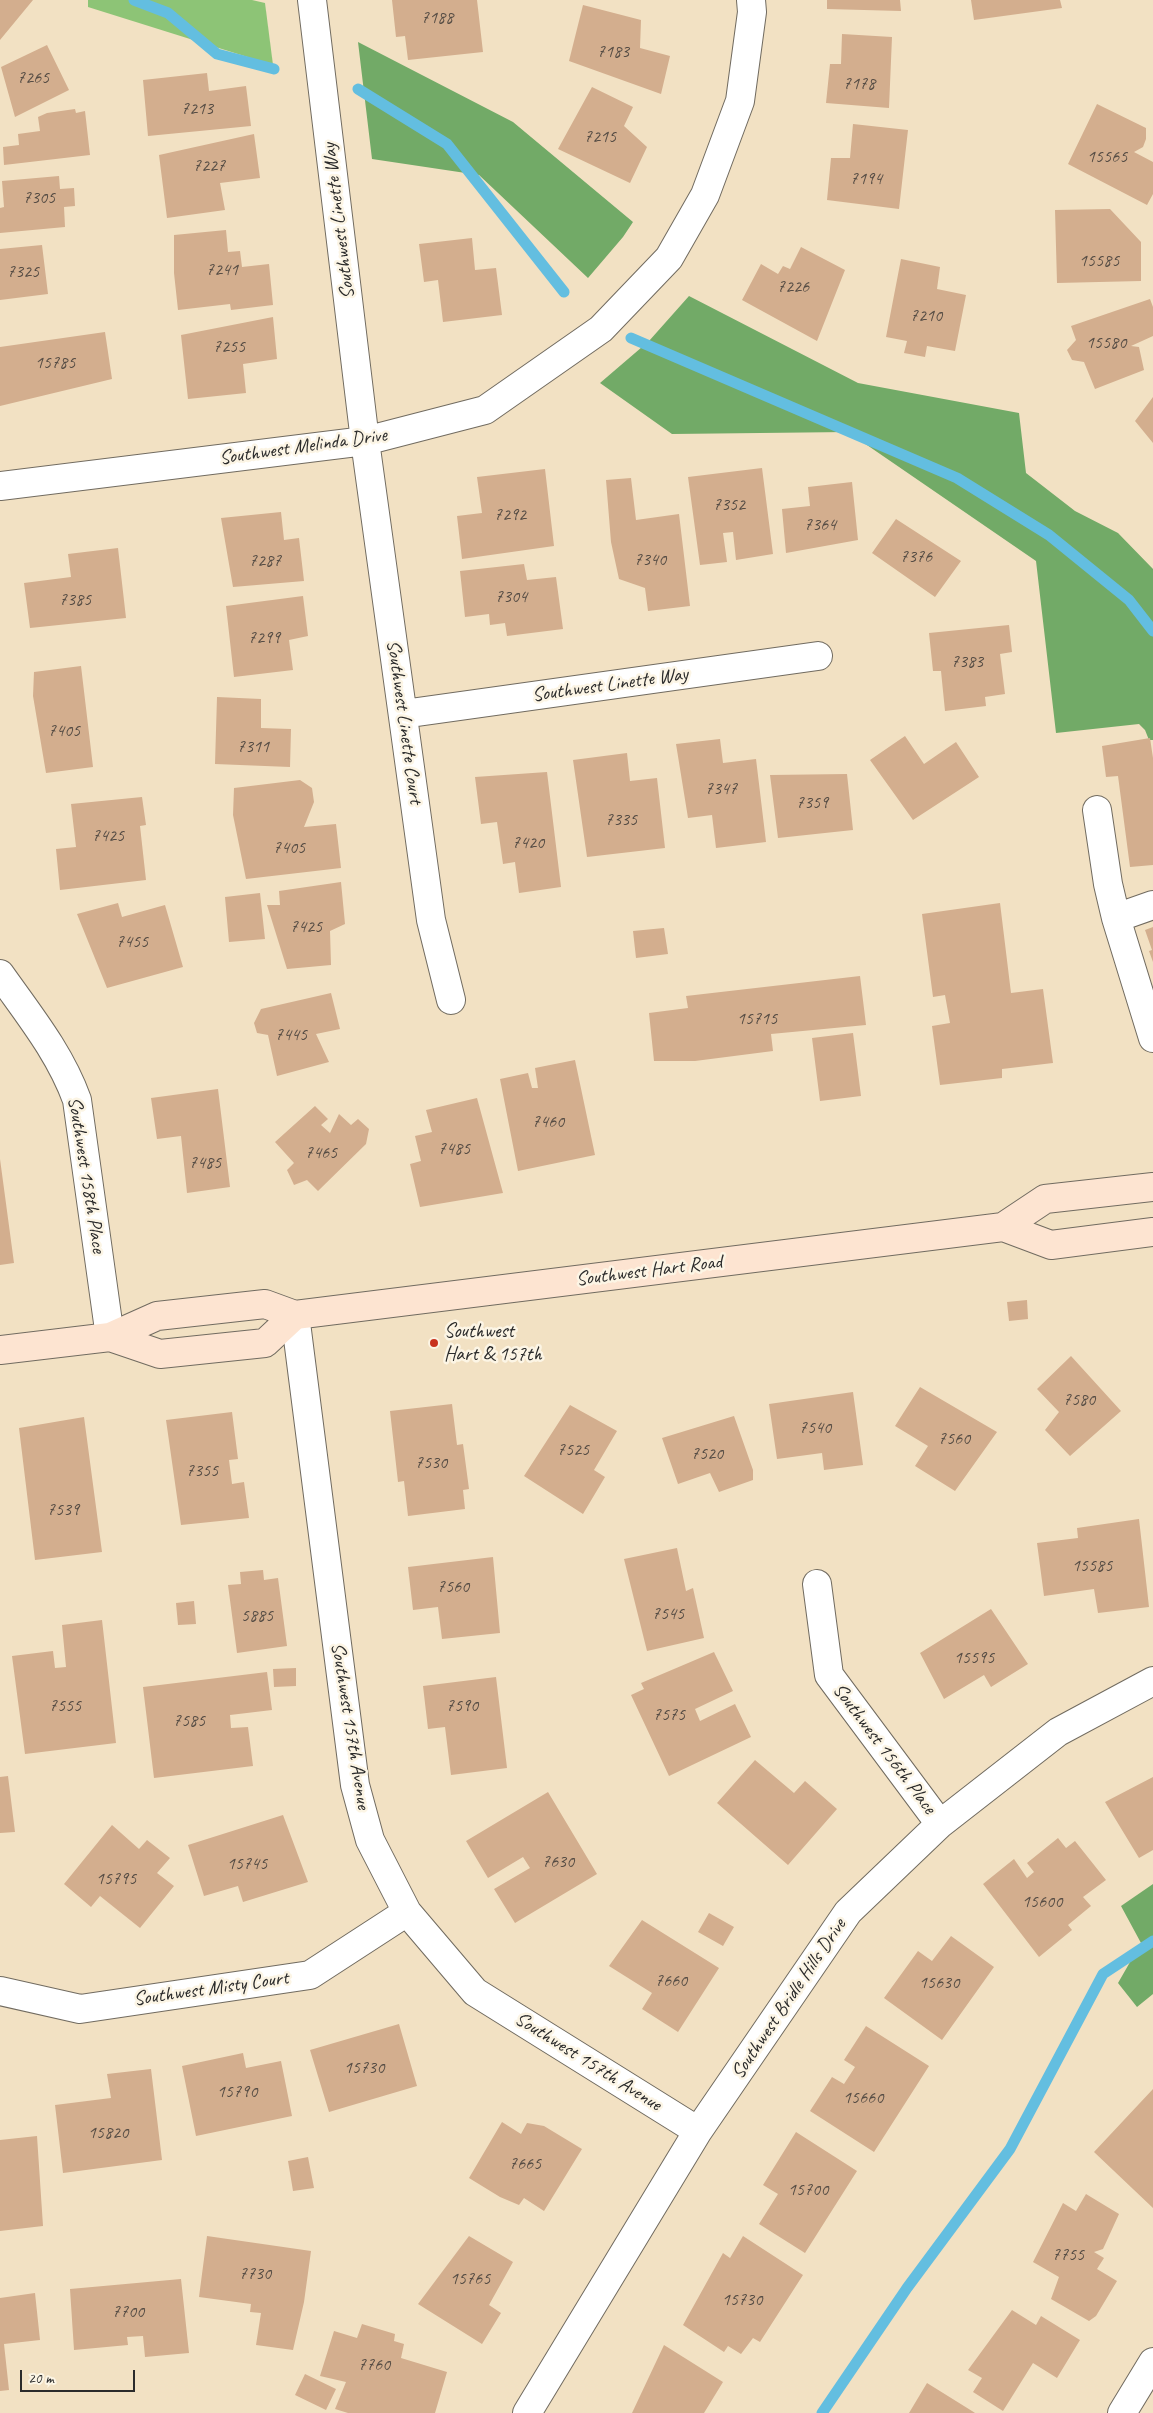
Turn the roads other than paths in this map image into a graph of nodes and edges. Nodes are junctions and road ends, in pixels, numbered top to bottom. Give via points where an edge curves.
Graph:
1 (312, 0) edge
2 (751, 0) edge
3 (365, 441) junction
4 (0, 486) edge
5 (818, 656) dead end
6 (403, 714) junction
7 (1097, 810) dead end
8 (1153, 905) edge
9 (1116, 918) junction
10 (0, 974) edge
11 (451, 1000) dead end
12 (1153, 1038) edge
13 (1153, 1187) edge
14 (1003, 1226) junction
15 (1153, 1232) edge
16 (295, 1315) junction
17 (110, 1338) junction
18 (0, 1350) edge
19 (817, 1584) dead end
20 (1153, 1681) edge
21 (940, 1824) junction
22 (407, 1912) junction
23 (0, 1990) edge
24 (698, 2131) junction
25 (1153, 2362) edge
26 (527, 2413) edge
27 (1122, 2413) edge

1 - 3 street, Southwest Linette Way
2 - 3 street, Southwest Melinda Drive via 740,101 705,195 669,258 601,329 485,410
3 - 4 street, Southwest Melinda Drive
3 - 6 street, Southwest Linette Court
5 - 6 street, Southwest Linette Way
6 - 11 street, Southwest Linette Court via 431,920
7 - 9 street
8 - 9 street
9 - 12 street
10 - 17 street, Southwest 158th Place via 58,1056 77,1100
13 - 14 main road, Southwest Hart Road via 1045,1200
14 - 15 main road, Southwest Hart Road via 1050,1245
14 - 16 main road, Southwest Hart Road
16 - 17 main road, Southwest Hart Road via 265,1304 157,1316
16 - 17 main road, Southwest Hart Road via 265,1343 160,1354
16 - 22 street, Southwest 157th Avenue via 355,1785 370,1840
17 - 18 main road, Southwest Hart Road
19 - 21 street, Southwest 156th Place via 829,1675
20 - 21 street, Southwest Bridle Hills Drive via 1058,1732
21 - 24 street, Southwest Bridle Hills Drive via 848,1912
22 - 23 street, Southwest Misty Court via 310,1975 80,2009
22 - 24 street, Southwest 157th Avenue via 475,1992
24 - 26 street, Southwest Bridle Hills Drive
25 - 27 street

